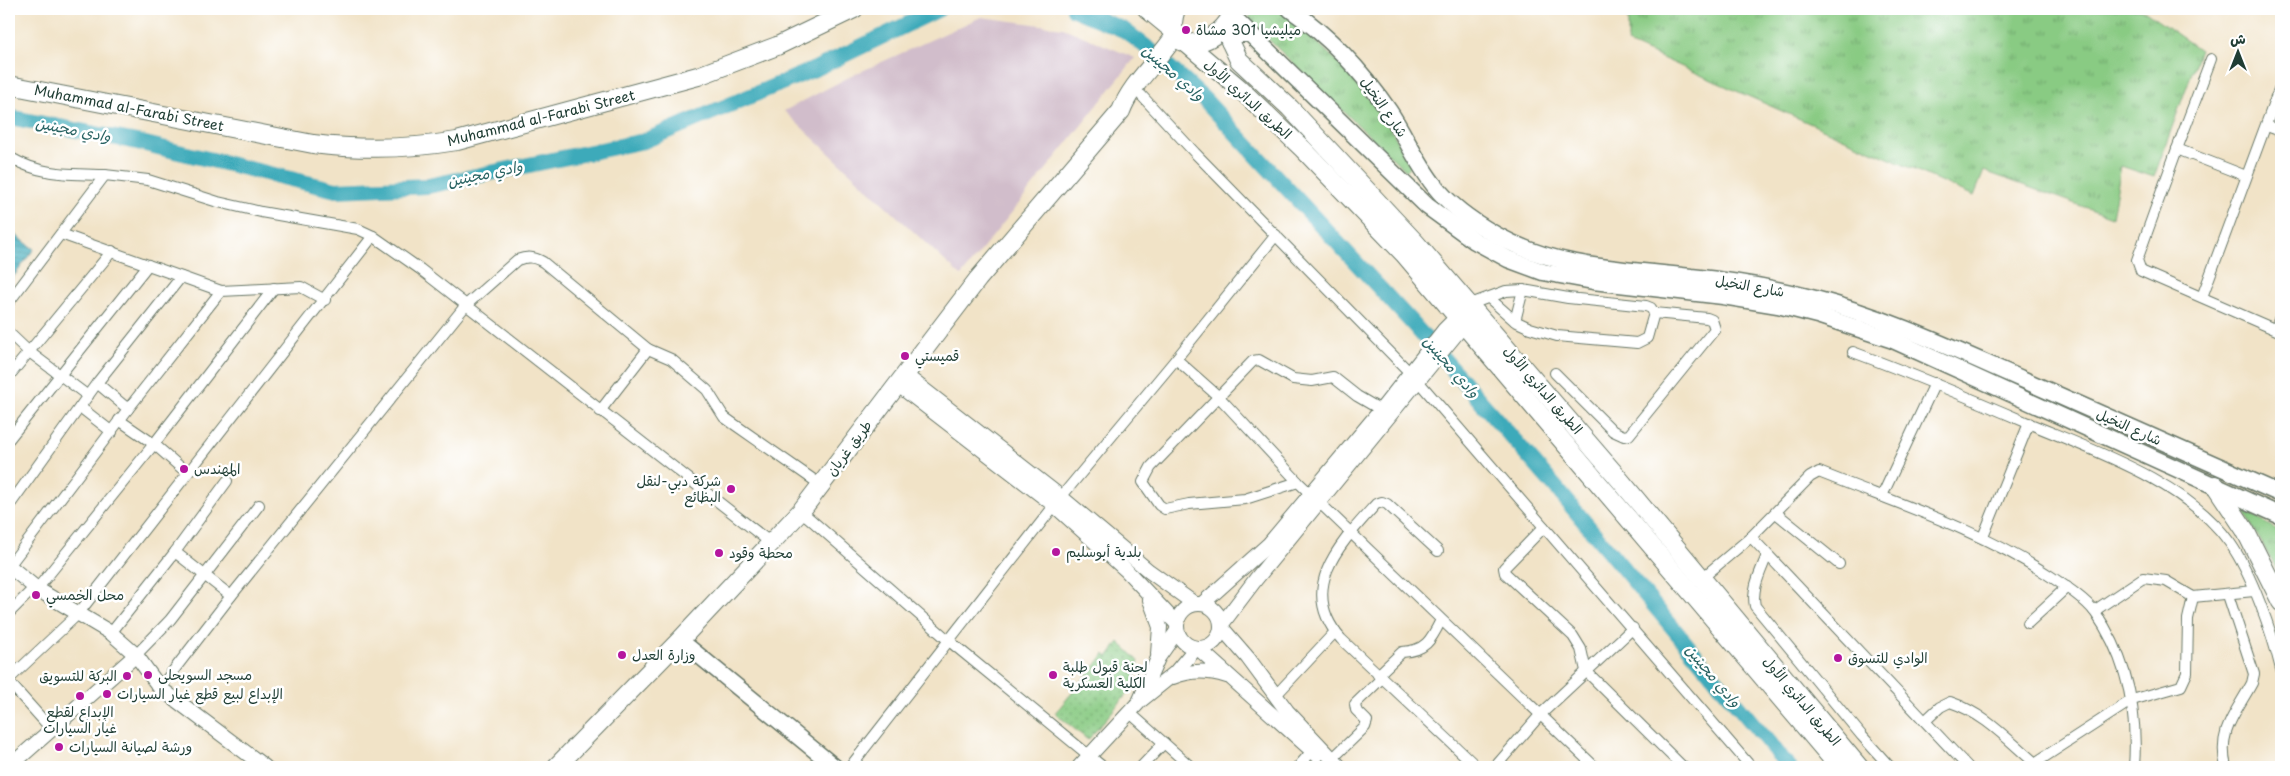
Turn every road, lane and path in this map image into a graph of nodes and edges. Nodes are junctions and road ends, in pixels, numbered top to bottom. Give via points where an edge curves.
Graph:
1 (854, 9) edge
2 (1147, 9) edge
3 (1176, 9) edge
4 (1290, 9) edge
5 (1232, 14) edge
6 (1249, 33) junction
7 (1230, 40) junction
8 (1177, 43) junction
9 (2211, 59) dead end
10 (1152, 75) junction
11 (2281, 84) edge
12 (9, 85) edge
13 (1141, 95) junction
14 (1121, 111) junction
15 (2267, 126) junction
16 (2281, 131) edge
17 (2177, 149) junction
18 (9, 157) edge
19 (105, 175) junction
20 (2246, 176) junction
21 (60, 234) junction
22 (1276, 235) junction
23 (373, 236) junction
24 (112, 251) junction
25 (148, 265) junction
26 (181, 277) junction
27 (274, 288) junction
28 (1523, 290) junction
29 (221, 291) junction
30 (2202, 298) junction
31 (325, 300) junction
32 (9, 302) edge
33 (466, 305) junction
34 (1654, 313) junction
35 (2281, 314) edge
36 (1466, 316) junction
37 (1515, 321) junction
38 (2278, 330) edge
39 (9, 333) edge
40 (648, 349) junction
41 (28, 351) junction
42 (1853, 352) dead end
43 (1176, 359) junction
44 (60, 373) junction
45 (1555, 373) dead end
46 (1417, 374) junction
47 (9, 376) edge
48 (900, 379) junction
49 (97, 383) junction
50 (1935, 383) junction
51 (88, 396) junction
52 (1218, 397) junction
53 (80, 407) junction
54 (128, 409) junction
55 (1381, 410) junction
56 (600, 411) junction
57 (119, 420) junction
58 (2029, 423) junction
59 (112, 432) junction
60 (9, 439) edge
61 (154, 444) junction
62 (187, 473) junction
63 (227, 481) dead end
64 (1298, 482) junction
65 (821, 485) junction
66 (2215, 485) junction
67 (2281, 494) edge
68 (1882, 496) junction
69 (1315, 498) junction
70 (1057, 501) junction
71 (259, 505) dead end
72 (9, 506) edge
73 (801, 511) junction
74 (1776, 513) junction
75 (2281, 516) edge
76 (1544, 527) junction
77 (1351, 533) junction
78 (1750, 537) junction
79 (1983, 537) junction
80 (770, 543) junction
81 (1438, 550) dead end
82 (175, 552) junction
83 (1766, 554) junction
84 (1839, 564) dead end
85 (9, 566) edge
86 (204, 576) junction
87 (1701, 580) junction
88 (2066, 587) junction
89 (37, 589) junction
90 (2254, 591) junction
91 (1146, 592) junction
92 (2228, 595) junction
93 (230, 596) junction
94 (2193, 597) junction
95 (1240, 602) junction
96 (2281, 602) edge
97 (1199, 604) junction
98 (2094, 611) junction
99 (9, 614) edge
100 (78, 614) junction
101 (1441, 620) junction
102 (2028, 622) dead end
103 (1222, 626) junction
104 (1177, 627) junction
105 (1633, 628) junction
106 (1335, 632) junction
107 (111, 634) junction
108 (680, 640) junction
109 (948, 640) junction
110 (1238, 646) junction
111 (1197, 649) junction
112 (136, 656) junction
113 (1158, 658) junction
114 (2281, 669) edge
115 (1586, 671) junction
116 (1229, 676) junction
117 (1380, 677) junction
118 (1167, 679) junction
119 (9, 680) edge
120 (160, 688) junction
121 (1276, 695) junction
122 (2132, 700) junction
123 (1140, 701) junction
124 (1129, 712) junction
125 (1541, 714) junction
126 (1925, 721) junction
127 (52, 730) junction
128 (1164, 743) junction
129 (1312, 751) junction
130 (1089, 756) junction
131 (1334, 764) edge
132 (2036, 765) edge
133 (9, 767) edge
134 (265, 767) edge
135 (556, 767) edge
136 (836, 767) edge
137 (850, 767) edge
138 (1080, 767) edge
139 (1103, 767) edge
140 (1141, 767) edge
141 (1191, 767) edge
142 (1298, 767) edge
143 (1476, 767) edge
144 (1495, 767) edge
145 (1595, 767) edge
146 (1682, 767) edge
147 (1751, 767) edge
148 (1839, 767) edge
149 (1859, 767) edge
150 (1890, 767) edge
151 (1968, 767) edge
152 (2134, 767) edge
153 (2226, 767) edge

1 - 12 highway, Muhammad al-Farabi Street via 777,46 698,76 457,141 416,147 376,149 313,144
2 - 8 highway
3 - 8 highway
4 - 67 main road, شارع النخيل via 1330,41 1363,76 1441,194 1470,218 1511,243 1575,264 1734,282 1856,310 1934,340
5 - 6 main road
5 - 7 highway, الطريق الدائري الأول
5 - 8 highway via 1221,31 1210,39 1196,45
6 - 7 highway via 1236,33
6 - 66 main road via 1427,206 1459,231 1508,259 1568,277 1750,300 1855,326 1930,355
7 - 36 highway, الطريق الدائري الأول via 1244,66 1290,108 1415,242
8 - 10 highway, طريق غريان
8 - 36 highway, الطريق الدائري الأول via 1238,87 1304,149
9 - 17 street
10 - 13 highway, طريق غريان
10 - 14 highway, طريق غريان via 1129,93
11 - 15 street
13 - 14 highway, طريق غريان
13 - 22 street
14 - 48 highway, طريق غريان via 978,279
15 - 16 street
15 - 20 street
17 - 20 street
17 - 30 street via 2137,260 2141,271
18 - 19 street via 28,168 46,173
19 - 21 street
19 - 23 street via 148,180 218,202 297,220 358,229
20 - 30 street
21 - 24 street
21 - 32 street
22 - 43 street
22 - 46 street
23 - 31 street
23 - 33 street
24 - 25 street
24 - 41 street
25 - 26 street
25 - 44 street
26 - 29 street
26 - 49 street
27 - 29 street
27 - 31 street via 301,287
27 - 61 street
28 - 34 street via 1646,306
28 - 36 street via 1506,291
28 - 37 street
29 - 54 street
30 - 38 street
31 - 62 street
33 - 40 street via 518,260 535,258
33 - 56 street
33 - 93 street
34 - 37 street via 1647,338 1636,343 1557,336
34 - 45 street via 1707,318 1712,320 1715,329 1629,435 1613,431
35 - 38 street
36 - 37 street
36 - 46 street
36 - 87 highway, الطريق الدائري الأول via 1615,474
36 - 148 highway, الطريق الدائري الأول
39 - 41 street
40 - 56 street
40 - 65 street via 671,359 707,390 724,417
41 - 44 street
41 - 47 street
42 - 50 street
43 - 52 street
43 - 70 street
44 - 51 street
44 - 60 street
46 - 55 street
46 - 69 street
46 - 76 street
48 - 65 highway, طريق غريان
48 - 70 street
49 - 51 street
49 - 54 street
50 - 58 street
50 - 68 street
51 - 53 street
52 - 55 street via 1252,361 1259,360 1293,379 1312,381 1332,377
52 - 64 street
52 - 64 street via 1145,474 1142,482 1159,505 1165,508 1245,499
53 - 59 street
53 - 72 street
54 - 57 street
55 - 69 street
56 - 80 street
57 - 59 street
57 - 61 street
58 - 79 street
58 - 90 street via 2103,454 2162,485 2193,507 2209,519 2230,544
59 - 85 street
61 - 62 street
61 - 89 street
62 - 100 street
63 - 82 street
64 - 69 street
65 - 73 highway, طريق غريان
66 - 75 main road
66 - 96 highway via 2249,538
68 - 74 street via 1819,472 1810,477
68 - 79 street
69 - 77 street
69 - 95 street
69 - 97 street via 1269,544
70 - 91 street
70 - 97 street
70 - 109 street
71 - 86 street
73 - 80 highway, طريق غريان
73 - 109 street
74 - 78 street
74 - 84 street
76 - 105 street
76 - 115 street via 1504,570 1573,636 1581,649
77 - 81 street via 1376,504 1382,502
77 - 101 street
77 - 106 street via 1323,575 1325,614
78 - 83 street
78 - 87 street
79 - 88 street via 2023,558
80 - 108 highway, طريق غريان
82 - 86 street
82 - 107 street
83 - 126 street
83 - 150 street via 1753,598 1755,606
85 - 89 street
86 - 93 street
86 - 112 street via 170,620
87 - 149 highway, الطريق الدائري الأول
88 - 98 street
88 - 102 street
89 - 99 street
89 - 100 street
90 - 92 street
90 - 114 street via 2270,629
91 - 104 street
91 - 113 street via 1160,627
92 - 94 street
92 - 153 street via 2254,674 2224,736 2222,750
93 - 120 street
94 - 98 street via 2166,581 2143,578
94 - 122 street via 2188,619 2186,680 2181,686
95 - 103 street
95 - 110 street via 1235,627
97 - 103 street via 1215,611
97 - 104 street via 1183,611
98 - 122 street via 2118,654
100 - 107 street
100 - 119 street
101 - 117 street via 1431,640 1414,652 1402,652
101 - 125 street
103 - 110 street
103 - 111 street via 1217,641
104 - 111 street via 1184,642
104 - 113 street
105 - 115 street
105 - 147 street
106 - 117 street
106 - 121 street
107 - 112 street
108 - 135 highway, طريق غريان
108 - 136 main road
109 - 130 street
109 - 137 street
110 - 121 street
111 - 116 street
111 - 118 street
112 - 120 street
112 - 127 street
113 - 123 street
115 - 125 street
115 - 146 street
116 - 118 street via 1195,671
116 - 129 street
117 - 131 street via 1356,704 1356,710 1367,721 1365,727
117 - 143 street
118 - 123 street
119 - 127 street
120 - 134 street
121 - 131 street
122 - 132 street
122 - 152 street via 2136,742
123 - 124 street
124 - 128 street
124 - 130 street
125 - 144 street
125 - 145 street
126 - 132 street via 1950,702 1962,706 1976,712
126 - 151 street
127 - 133 street
128 - 140 street
128 - 141 street
129 - 131 street
129 - 142 street
130 - 138 street
130 - 139 street

